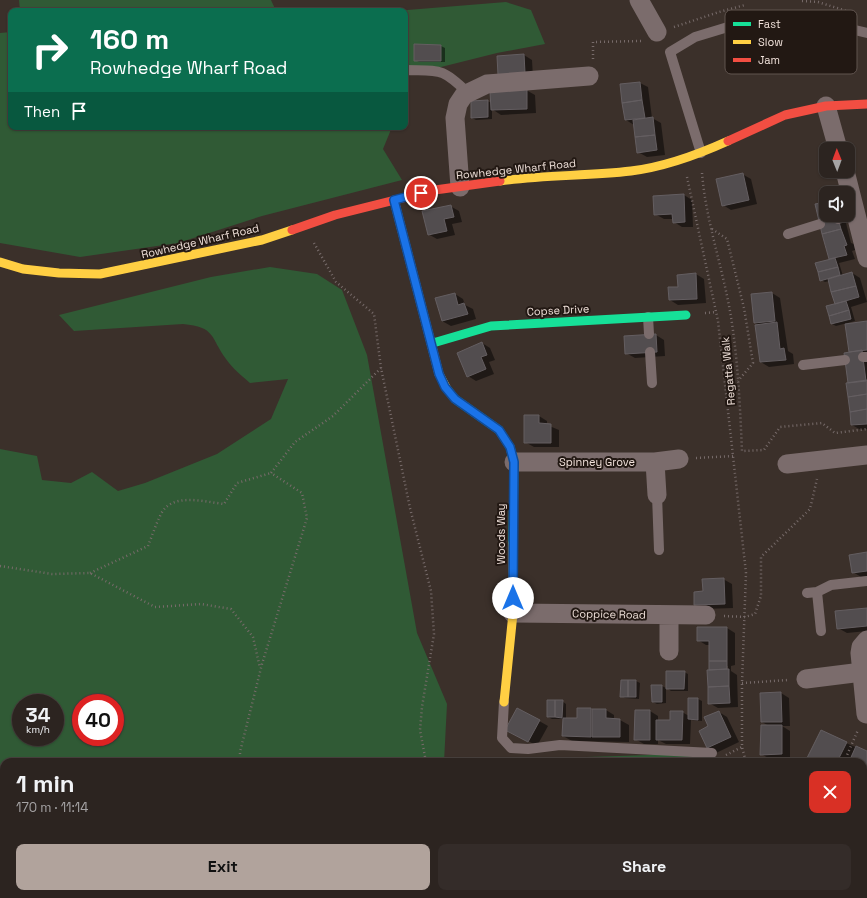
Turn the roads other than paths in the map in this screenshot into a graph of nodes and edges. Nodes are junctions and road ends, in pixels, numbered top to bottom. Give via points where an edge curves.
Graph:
1 (639, 0) edge
2 (725, 28) edge
3 (857, 31) edge
4 (657, 32) road end
5 (867, 33) edge
6 (408, 70) edge
7 (589, 76) road end
8 (467, 92) junction
9 (867, 104) edge
10 (826, 106) junction
11 (836, 142) edge
12 (701, 153) junction
13 (847, 178) edge
14 (460, 187) junction
15 (394, 200) junction
16 (856, 214) joint
17 (820, 224) dead end
18 (788, 234) dead end
19 (867, 258) edge
20 (0, 262) edge
21 (686, 315) dead end
22 (648, 317) junction
23 (649, 334) dead end
24 (433, 343) junction
25 (650, 352) dead end
26 (845, 360) dead end
27 (803, 365) dead end
28 (652, 383) dead end
29 (867, 454) edge
30 (679, 459) road end
31 (514, 462) junction
32 (655, 462) junction
33 (787, 464) dead end
34 (657, 495) joint
35 (659, 550) dead end
36 (867, 581) edge
37 (513, 613) junction
38 (669, 615) junction
39 (706, 615) dead end
40 (821, 630) dead end
41 (867, 640) edge
42 (669, 651) dead end
43 (862, 672) junction
44 (806, 679) road end
45 (504, 702) joint
46 (866, 714) edge
47 (712, 753) dead end

1 - 4 street
2 - 12 lane via 695,37 670,52
3 - 5 lane
6 - 8 lane via 442,72
7 - 8 street via 487,84
8 - 14 street via 458,104 455,118
9 - 10 street, Rowhedge Wharf Road
10 - 11 street
10 - 12 street, Rowhedge Wharf Road via 785,115
12 - 14 street, Rowhedge Wharf Road via 632,171 517,179
13 - 16 street
14 - 15 street, Rowhedge Wharf Road
15 - 20 street, Rowhedge Wharf Road via 335,215 262,240 100,274 23,269
15 - 24 street, Woods Way
16 - 19 street
17 - 18 lane
21 - 22 street, Copse Drive
22 - 23 lane
22 - 24 street, Copse Drive via 491,326
24 - 31 street, Woods Way via 439,374 445,387 455,399 499,430 510,447
25 - 28 lane
26 - 27 lane
29 - 33 street
30 - 32 street, Spinney Grove
31 - 32 street, Spinney Grove
31 - 37 street, Woods Way
32 - 34 street
34 - 35 lane
36 - 40 lane via 831,585 812,592
37 - 38 street, Coppice Road
37 - 45 street, Woods Way
38 - 39 street, Coppice Road
38 - 42 street
41 - 43 street via 860,653
43 - 44 street
43 - 46 street
45 - 47 lane, Woods Way via 502,738 511,748 528,749 560,745

